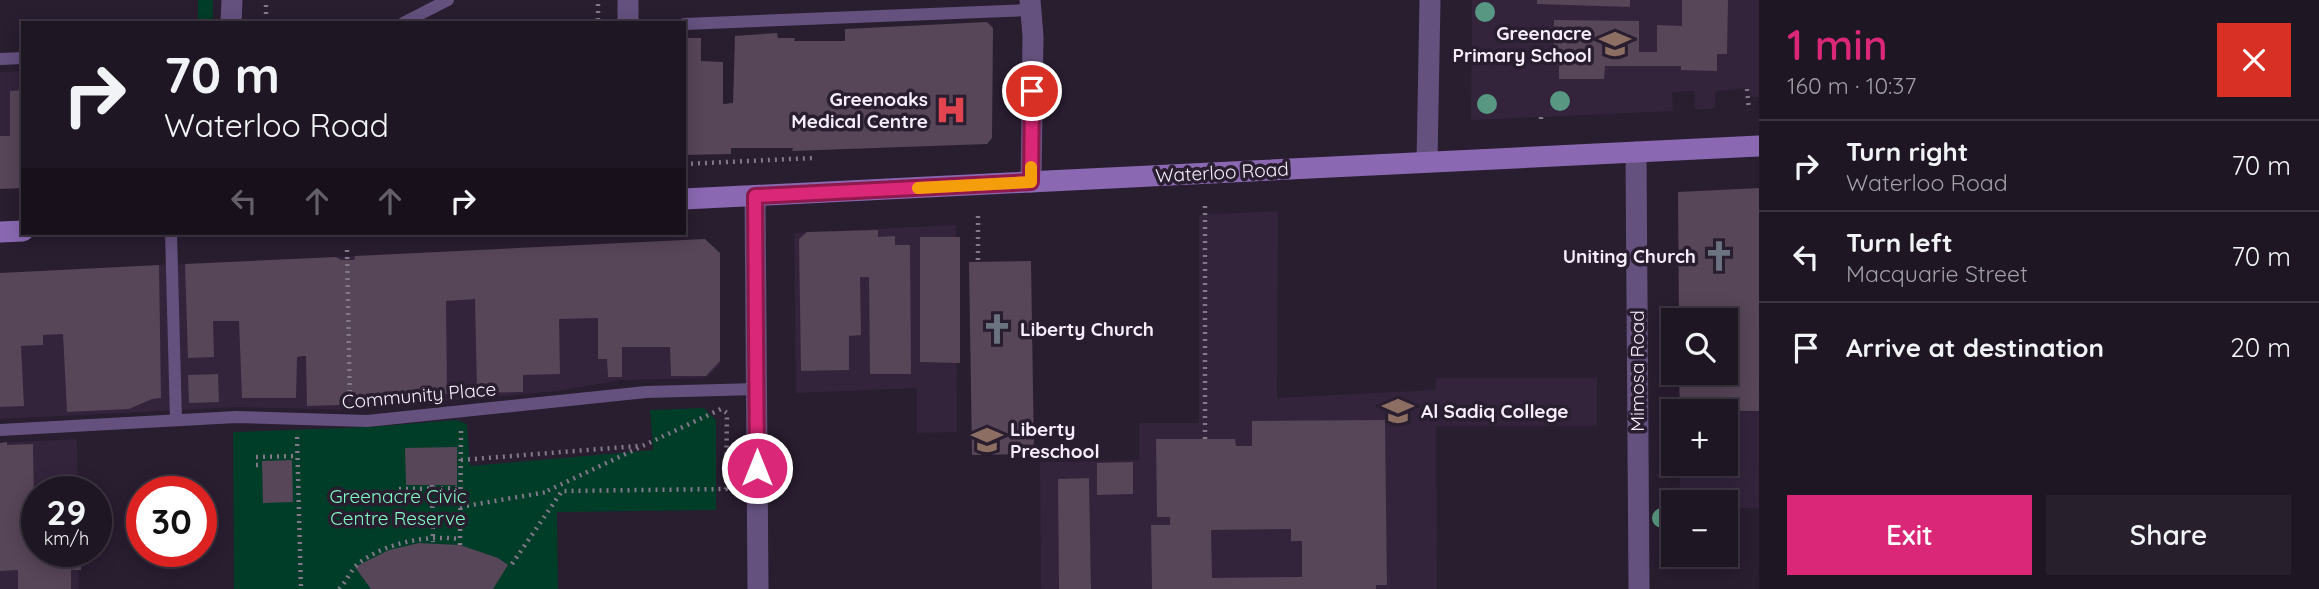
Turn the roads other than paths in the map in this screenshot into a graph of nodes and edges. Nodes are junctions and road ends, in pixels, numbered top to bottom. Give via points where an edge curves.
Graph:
1 (232, 0) edge
2 (449, 0) edge
3 (628, 0) edge
4 (1430, 0) edge
5 (1030, 5) edge
6 (231, 21) edge
7 (407, 21) edge
8 (628, 21) edge
9 (686, 24) edge
10 (21, 58) edge
11 (0, 59) edge
12 (1759, 146) edge
13 (1636, 152) junction
14 (1427, 162) junction
15 (1031, 182) junction
16 (755, 196) junction
17 (686, 199) edge
18 (21, 231) edge
19 (0, 232) edge
20 (171, 235) edge
21 (757, 389) junction
22 (176, 420) junction
23 (0, 430) edge
24 (758, 589) edge
25 (1639, 589) edge

1 - 6 street
2 - 7 lane
3 - 8 street
4 - 14 street
5 - 9 lane
5 - 15 street
10 - 11 lane
12 - 13 main road, Waterloo Road
13 - 14 main road, Waterloo Road
13 - 25 street, Mimosa Road
14 - 15 main road, Waterloo Road
15 - 16 main road, Waterloo Road
16 - 17 main road, Waterloo Road
16 - 21 street
18 - 19 main road
20 - 22 lane
21 - 22 lane, Community Place via 646,392 350,422 236,417
21 - 24 street
22 - 23 lane, Community Place

